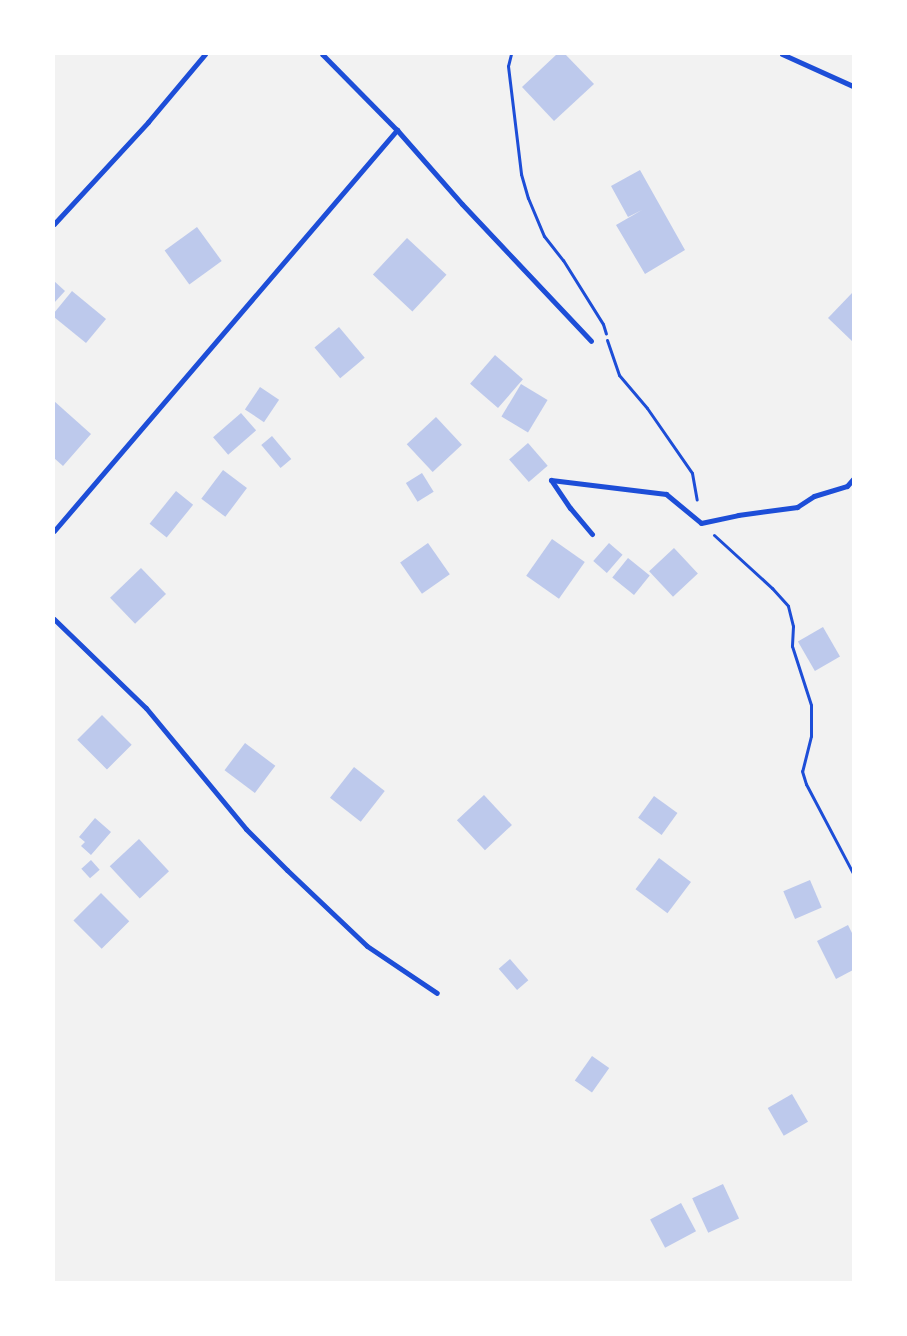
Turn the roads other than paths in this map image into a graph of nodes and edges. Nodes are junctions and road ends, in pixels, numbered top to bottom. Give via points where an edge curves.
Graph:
1 (205, 54) edge
2 (322, 54) edge
3 (782, 54) edge
4 (853, 86) edge
5 (397, 130) junction
6 (54, 224) edge
7 (591, 341) dead end
8 (853, 479) edge
9 (54, 531) edge
10 (592, 534) dead end
11 (54, 619) edge
12 (437, 994) dead end

1 - 6 street via 148,122
2 - 5 street
3 - 4 street
5 - 7 street
5 - 9 street
8 - 10 street via 848,486 814,496 797,507 701,523 666,494 551,480
11 - 12 street via 146,708 246,829 287,870 367,946

